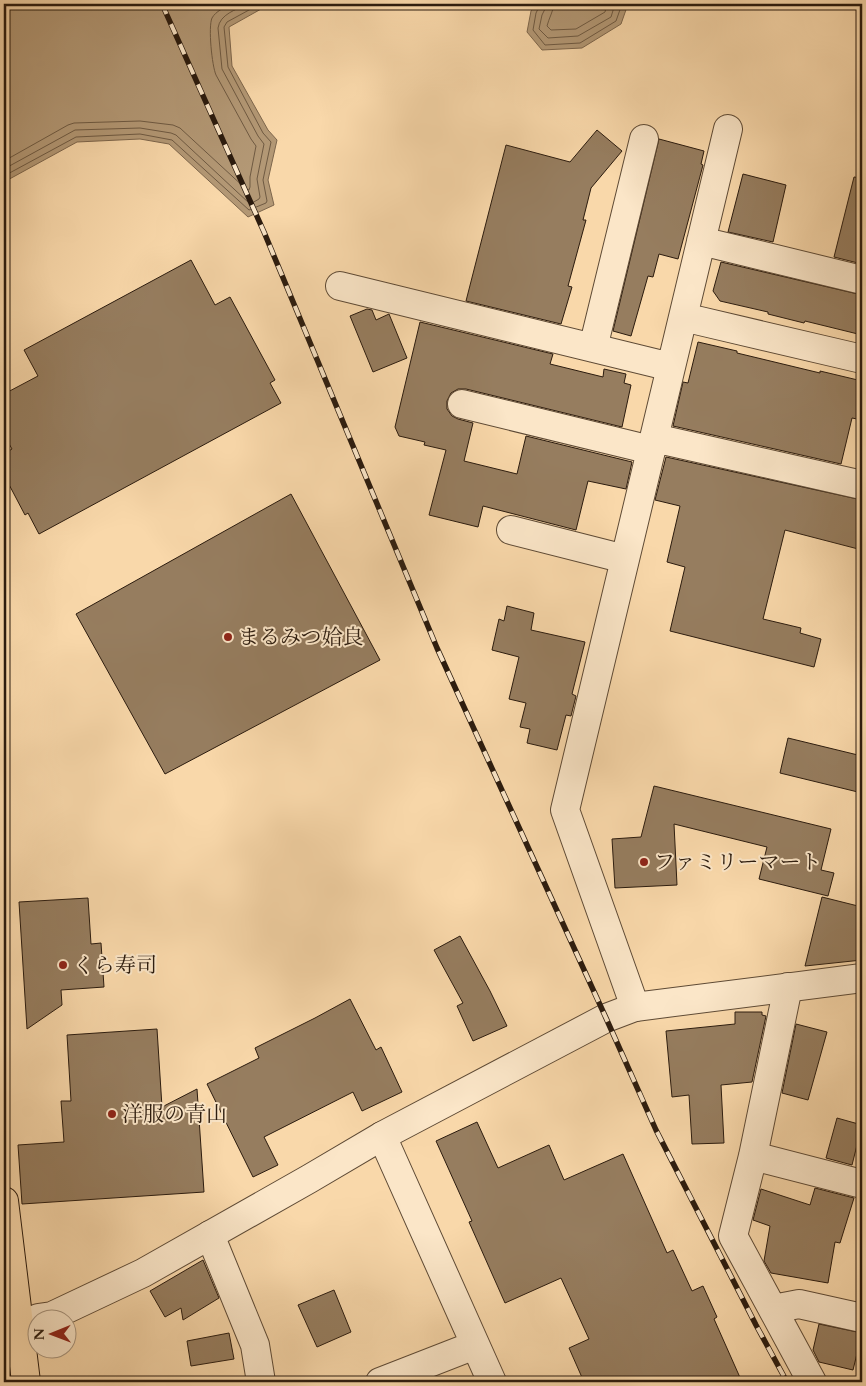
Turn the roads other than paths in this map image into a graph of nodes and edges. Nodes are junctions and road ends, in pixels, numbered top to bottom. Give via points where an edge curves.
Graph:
1 (728, 129) dead end
2 (644, 139) dead end
3 (701, 241) junction
4 (862, 280) edge
5 (340, 286) dead end
6 (683, 318) junction
7 (593, 348) junction
8 (862, 359) edge
9 (671, 367) junction
10 (462, 404) dead end
11 (652, 444) junction
12 (862, 484) edge
13 (511, 530) dead end
14 (625, 559) junction
15 (862, 978) edge
16 (788, 987) junction
17 (635, 1007) junction
18 (382, 1136) junction
19 (753, 1156) junction
20 (862, 1184) edge
21 (4, 1201) edge
22 (210, 1235) junction
23 (772, 1309) junction
24 (862, 1318) edge
25 (25, 1321) edge
26 (475, 1345) junction
27 (26, 1382) edge
28 (260, 1382) edge
29 (380, 1382) edge
30 (492, 1382) edge
31 (812, 1382) edge

1 - 3 street
2 - 7 street
3 - 4 street
3 - 6 street
5 - 7 street
6 - 8 street
6 - 9 street
7 - 9 street
9 - 11 street
10 - 11 street
11 - 12 street
11 - 14 street
13 - 14 street
14 - 17 street via 565,810
15 - 16 street
16 - 17 street
16 - 19 street
17 - 18 street via 606,1018
18 - 22 street
18 - 26 street
19 - 20 street
19 - 23 street via 733,1236
21 - 25 highway
22 - 25 street via 134,1277 52,1316
22 - 28 street via 255,1345
23 - 24 street via 799,1304
23 - 31 street
25 - 27 highway
26 - 29 street
26 - 30 street

